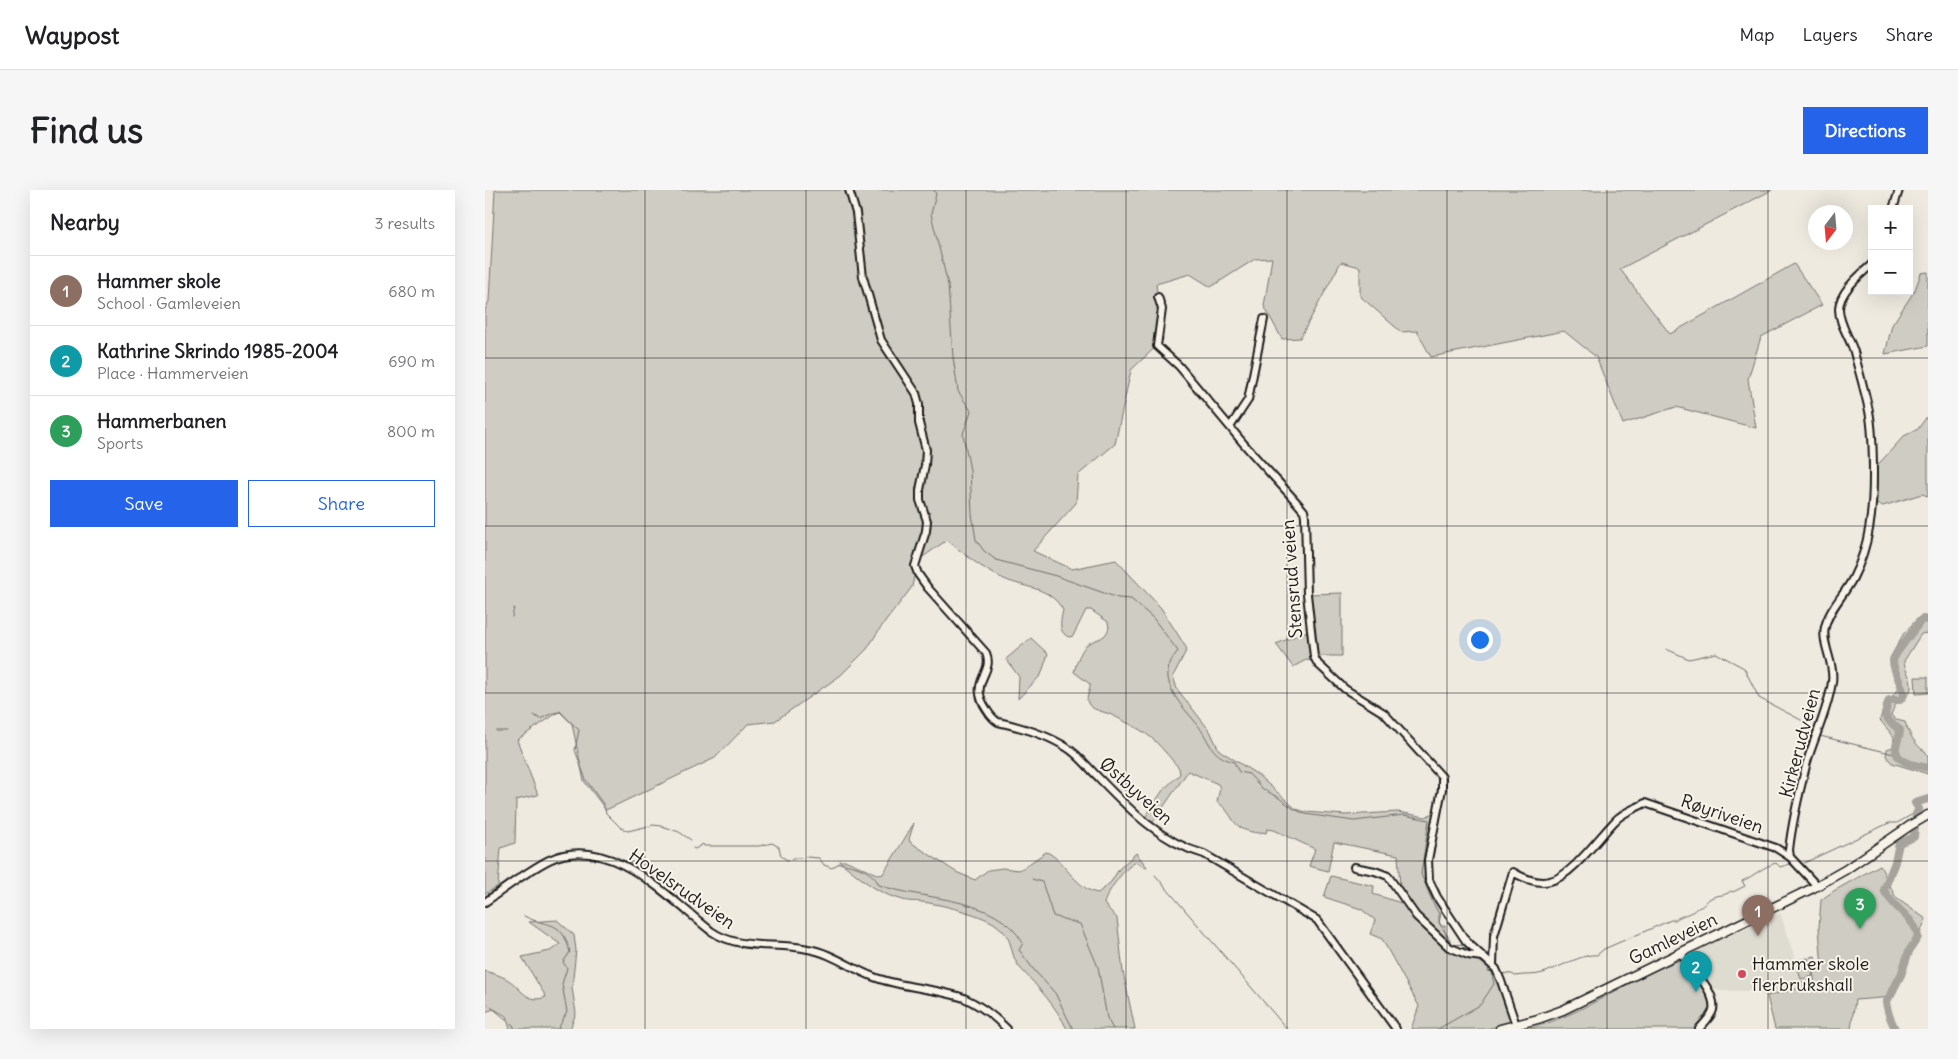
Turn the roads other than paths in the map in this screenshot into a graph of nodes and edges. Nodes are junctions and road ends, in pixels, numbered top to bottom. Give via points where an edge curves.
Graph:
1 (849, 190) edge
2 (1899, 190) edge
3 (1894, 205) edge
4 (1868, 268) edge
5 (1158, 297) dead end
6 (1264, 319) dead end
7 (1230, 427) junction
8 (1927, 816) edge
9 (1790, 856) junction
10 (1354, 867) dead end
11 (1817, 886) junction
12 (485, 902) edge
13 (1681, 952) junction
14 (1484, 957) junction
15 (1493, 965) junction
16 (1516, 1025) junction
17 (1007, 1029) edge
18 (1396, 1029) edge
19 (1500, 1029) edge
20 (1699, 1029) edge

1 - 18 street, Østbyveien via 856,212 863,277 881,340 916,393 919,404 919,423 926,450 919,490 927,521 915,566 922,580 987,653 980,700 993,719 1065,746 1131,810 1173,842 1204,854 1317,920
2 - 3 street
4 - 9 street, Kirkerudveien via 1846,292 1839,309 1852,345 1869,413 1873,510 1861,559 1827,620 1825,629 1832,680 1827,706 1807,761
5 - 7 street, Stensrud veien via 1162,309 1157,346 1179,366
6 - 7 street via 1248,400
7 - 14 street, Stensrud veien via 1304,511 1310,630 1312,650 1318,664 1345,689 1384,714 1442,777 1428,860 1429,880 1466,941
8 - 11 main road, Gamleveien
9 - 11 street
9 - 15 street, Røyriveien via 1776,848 1648,803 1643,804 1619,818 1591,849 1550,882 1520,877 1513,872 1496,931
10 - 14 street via 1387,876 1416,916 1449,947
11 - 13 main road, Gamleveien
12 - 17 street, Hovelsrudveien via 549,860 576,853 599,855 628,866 727,940 820,952 877,978 964,998
13 - 16 main road, Gamleveien via 1558,1012
13 - 20 street via 1712,999 1712,1012
14 - 15 street, Stensrud veien
15 - 16 street, Stensrud veien
16 - 19 main road, Gamleveien

